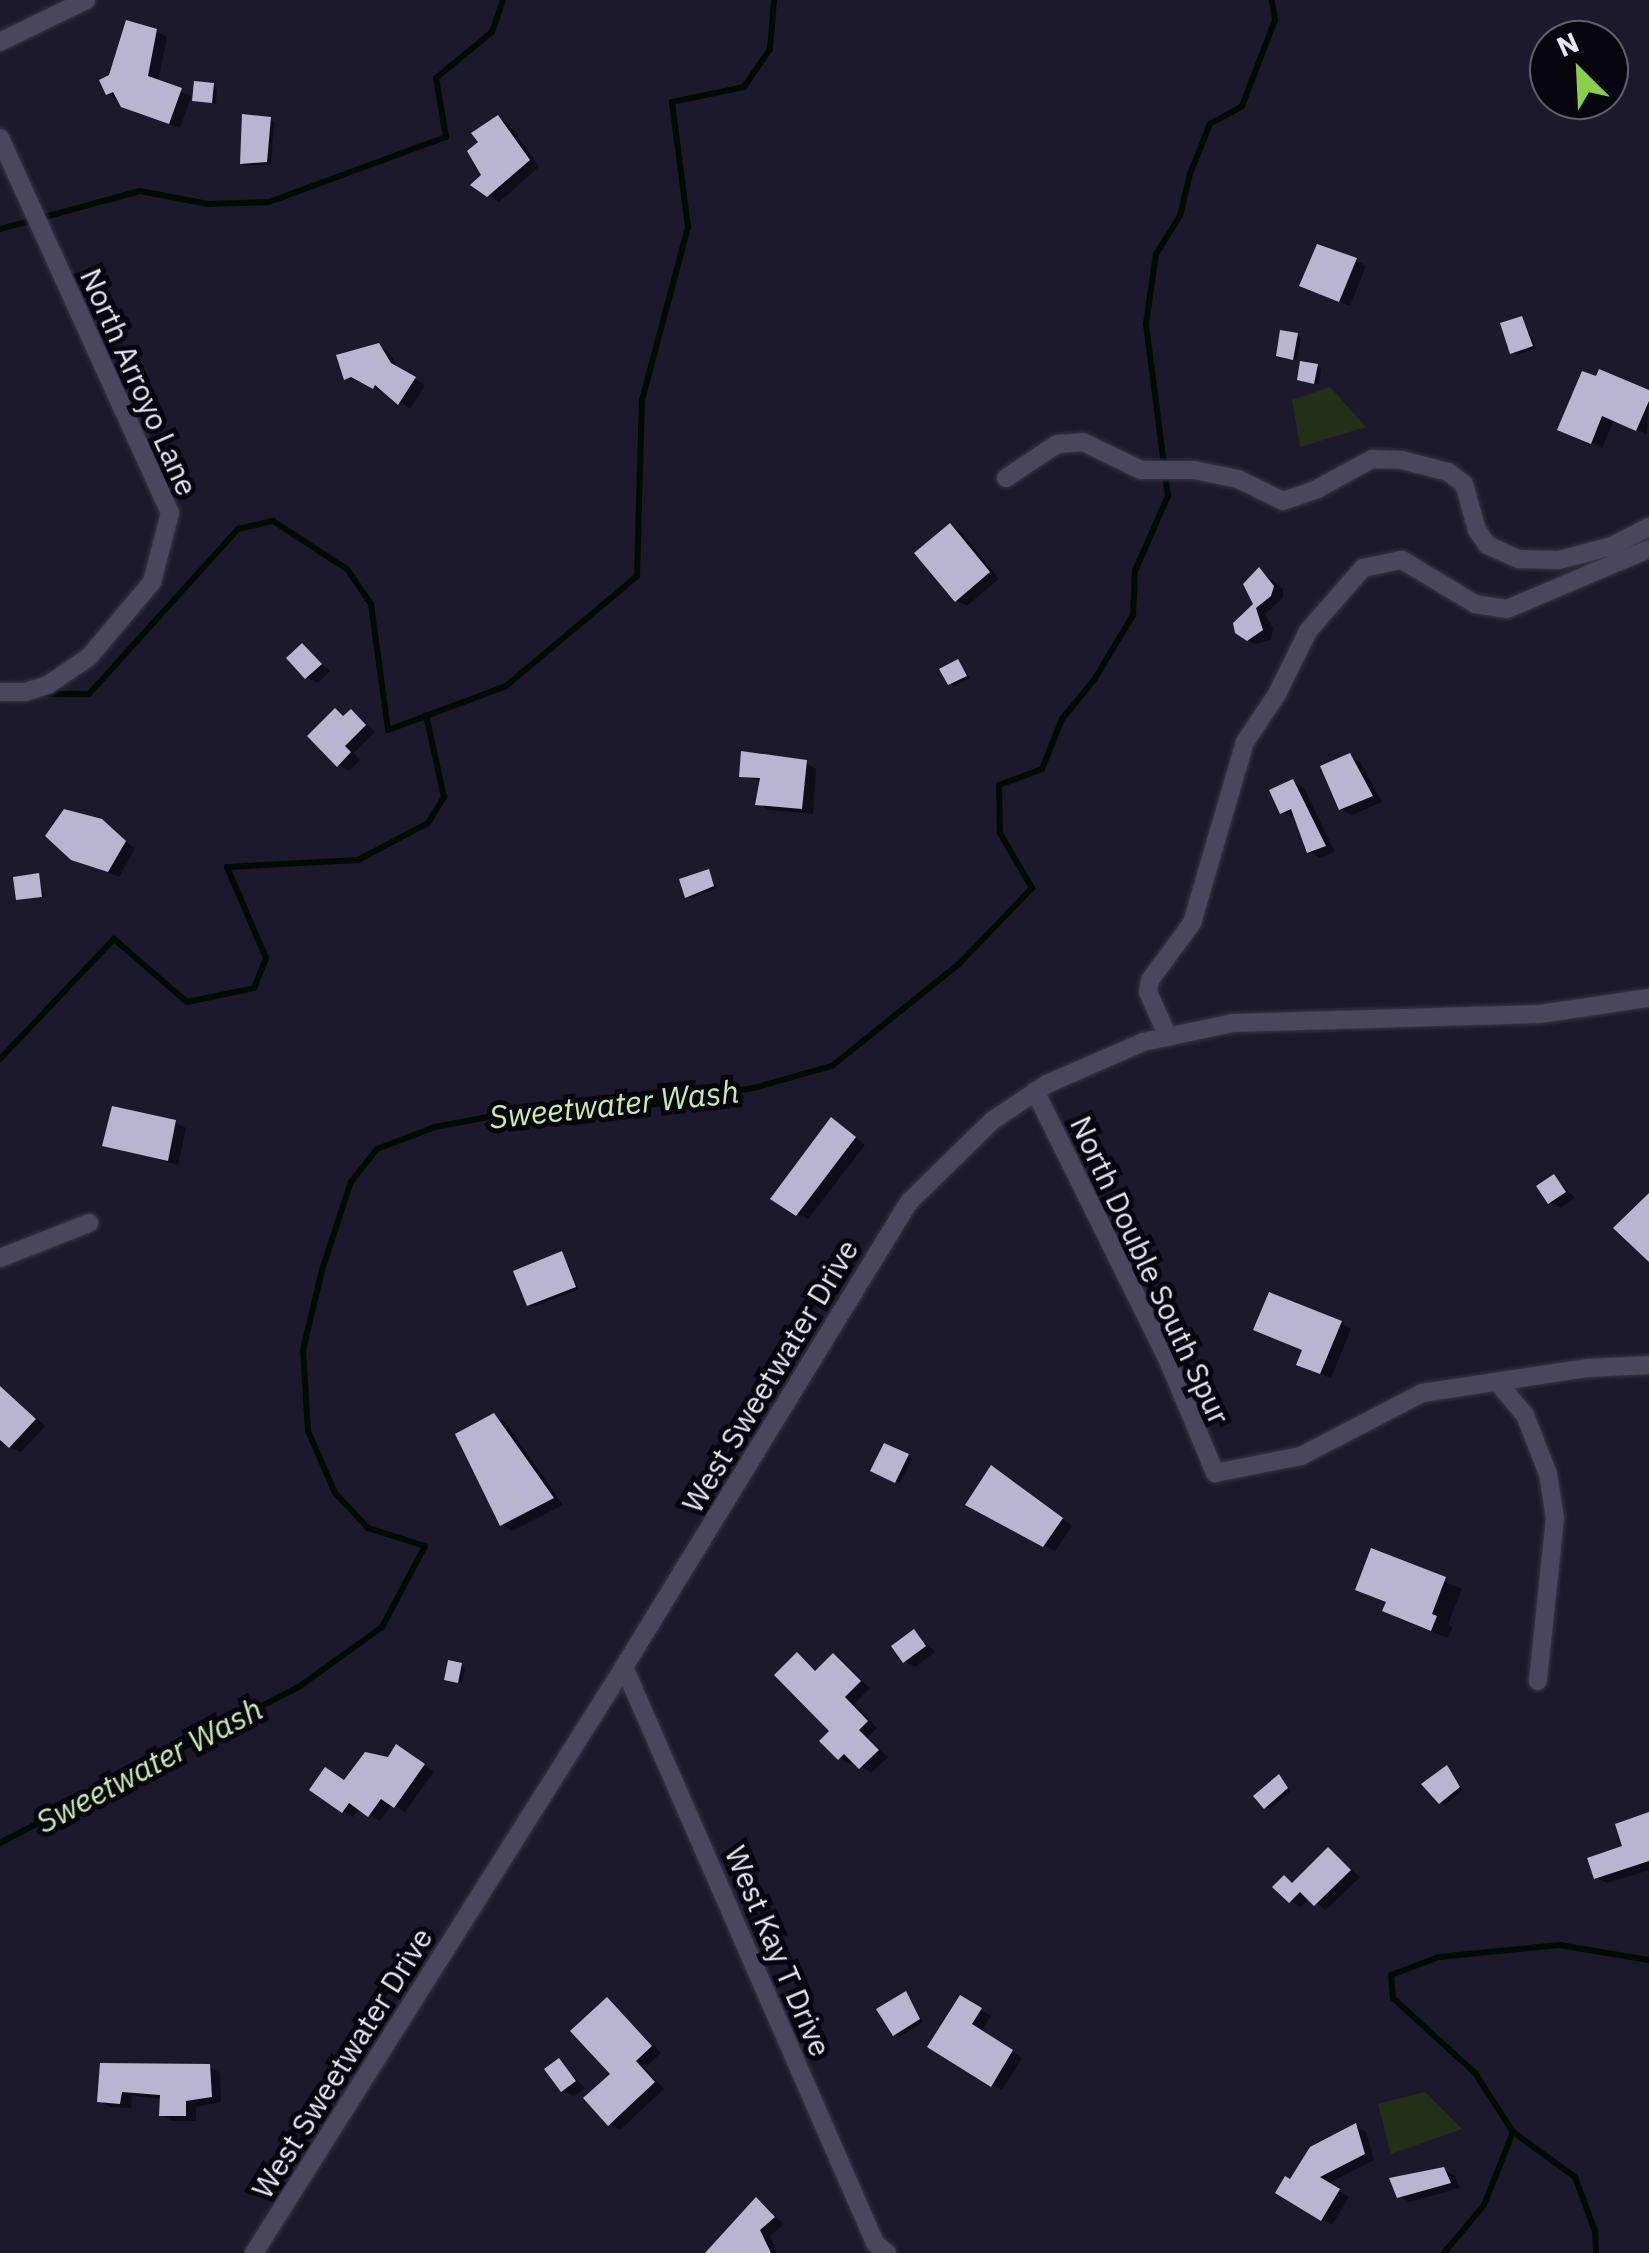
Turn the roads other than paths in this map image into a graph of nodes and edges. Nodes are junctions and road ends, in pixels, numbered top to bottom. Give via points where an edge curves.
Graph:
1 (86, 0) edge
2 (0, 42) edge
3 (0, 138) edge
4 (1006, 478) dead end
5 (1649, 527) edge
6 (1649, 549) edge
7 (0, 692) edge
8 (1649, 998) edge
9 (1168, 1037) junction
10 (1035, 1092) junction
11 (89, 1223) dead end
12 (0, 1258) edge
13 (1649, 1365) edge
14 (1498, 1383) junction
15 (624, 1667) junction
16 (1538, 1681) dead end
17 (254, 2253) edge
18 (888, 2253) edge

1 - 2 street
3 - 7 street, North Arroyo Lane via 170,514 152,582 89,657 48,685
4 - 5 street via 1057,444 1083,442 1141,470 1238,479 1283,501 1372,459 1402,460 1448,472 1464,484 1487,545 1519,559 1560,560
6 - 9 street via 1506,610 1475,604 1402,560 1363,568 1308,631 1246,742 1192,922 1150,980 1148,992
8 - 9 street, West Sweetwater Drive via 1540,1014 1232,1023
9 - 10 street, West Sweetwater Drive
10 - 14 street, North Double South Spur via 1215,1473 1301,1456 1422,1393
10 - 15 street, West Sweetwater Drive via 993,1120 909,1202
11 - 12 street
13 - 14 street
14 - 16 street via 1526,1416 1548,1474 1555,1518
15 - 17 street, West Sweetwater Drive
15 - 18 street, West Kay T Drive via 875,2243

